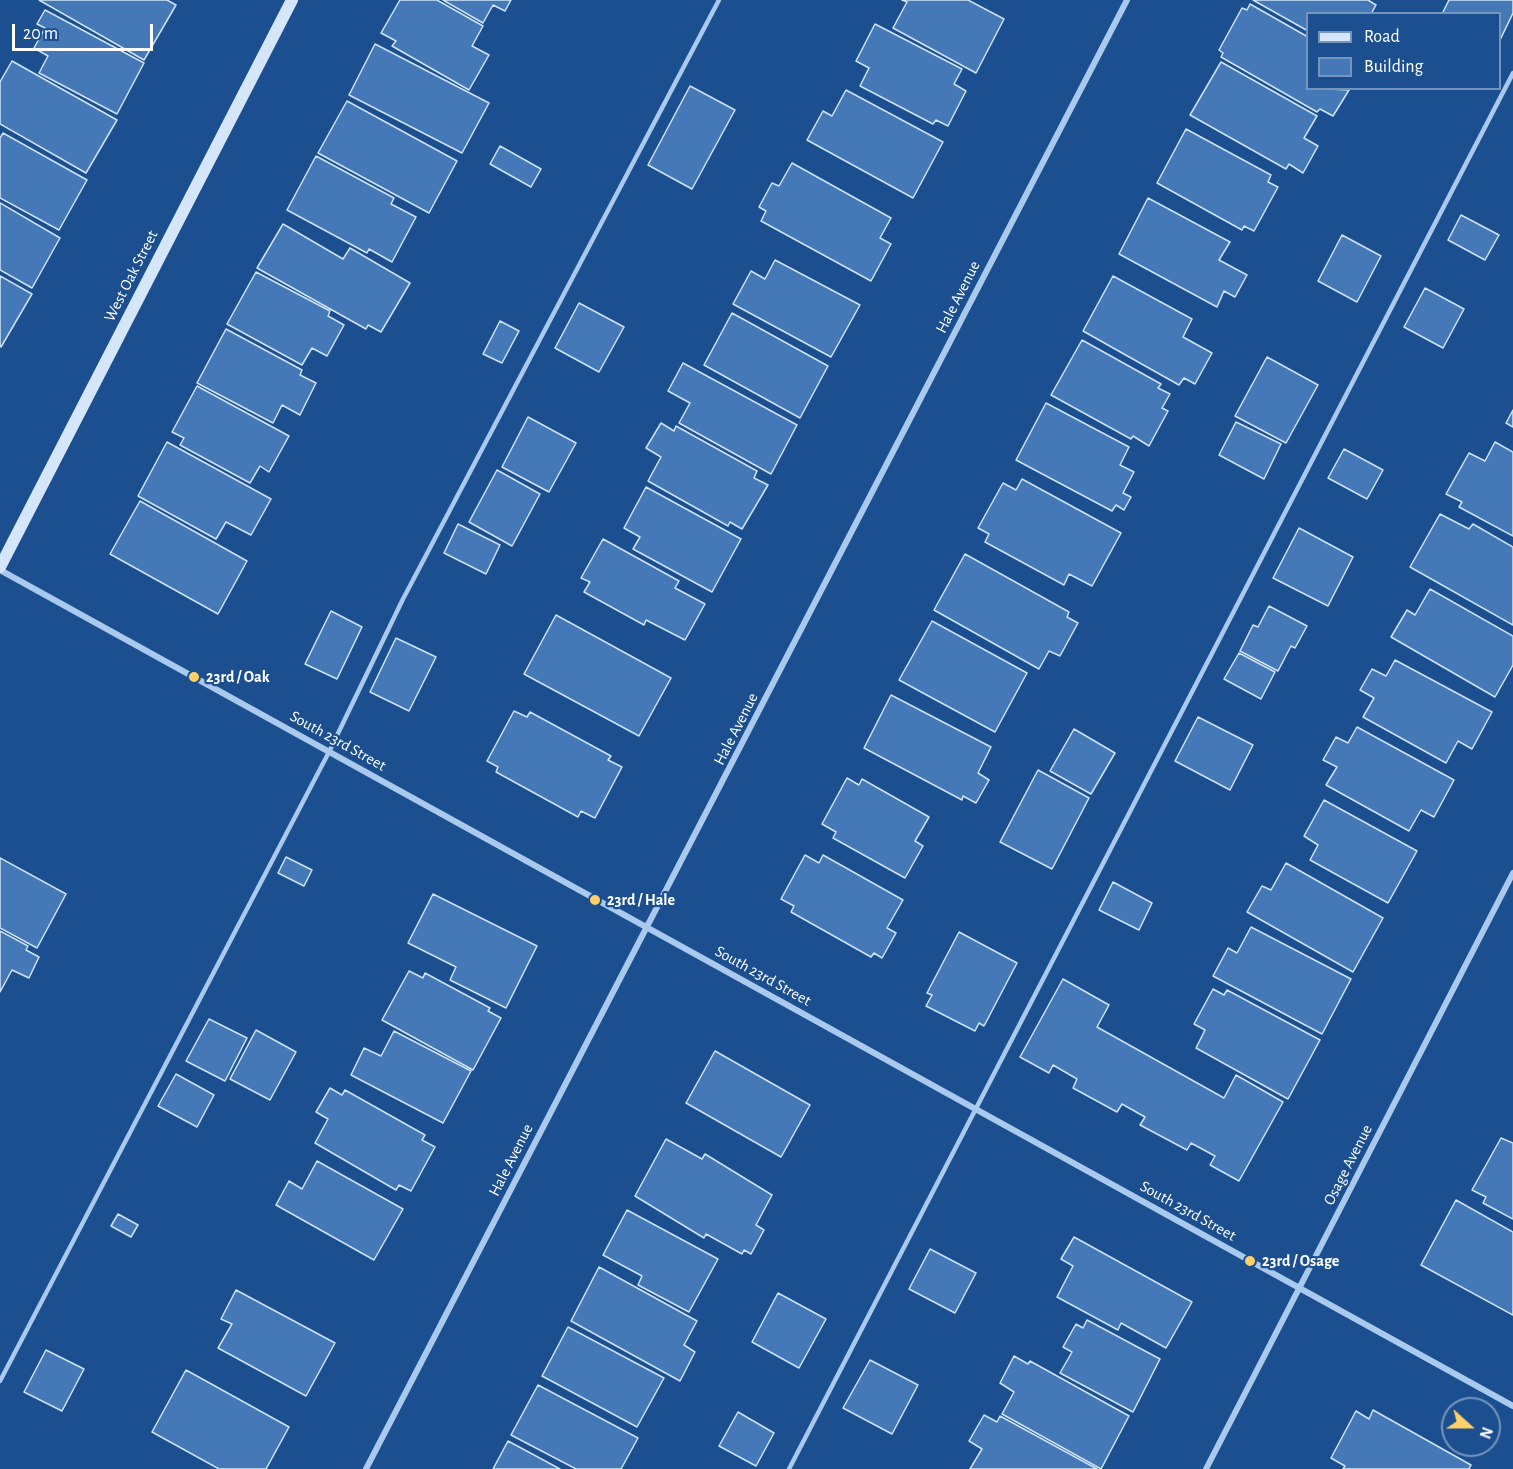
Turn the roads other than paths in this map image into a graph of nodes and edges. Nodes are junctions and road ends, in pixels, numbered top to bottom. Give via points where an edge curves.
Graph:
1 (292, 0) edge
2 (718, 0) edge
3 (1127, 0) edge
4 (1513, 73) edge
5 (0, 569) edge
6 (329, 752) junction
7 (1513, 873) edge
8 (648, 928) junction
9 (975, 1108) junction
10 (1299, 1289) junction
11 (0, 1381) edge
12 (1513, 1406) edge
13 (366, 1469) edge
14 (789, 1469) edge
15 (1206, 1469) edge

1 - 5 main road, West Oak Street
2 - 6 lane via 403,599
3 - 8 street, Hale Avenue
4 - 9 lane
5 - 6 street, South 23rd Street
6 - 8 street, South 23rd Street
6 - 11 lane
7 - 10 street, Osage Avenue
8 - 9 street, South 23rd Street
8 - 13 street, Hale Avenue
9 - 10 street, South 23rd Street
9 - 14 lane
10 - 12 street, South 23rd Street
10 - 15 street, Osage Avenue

